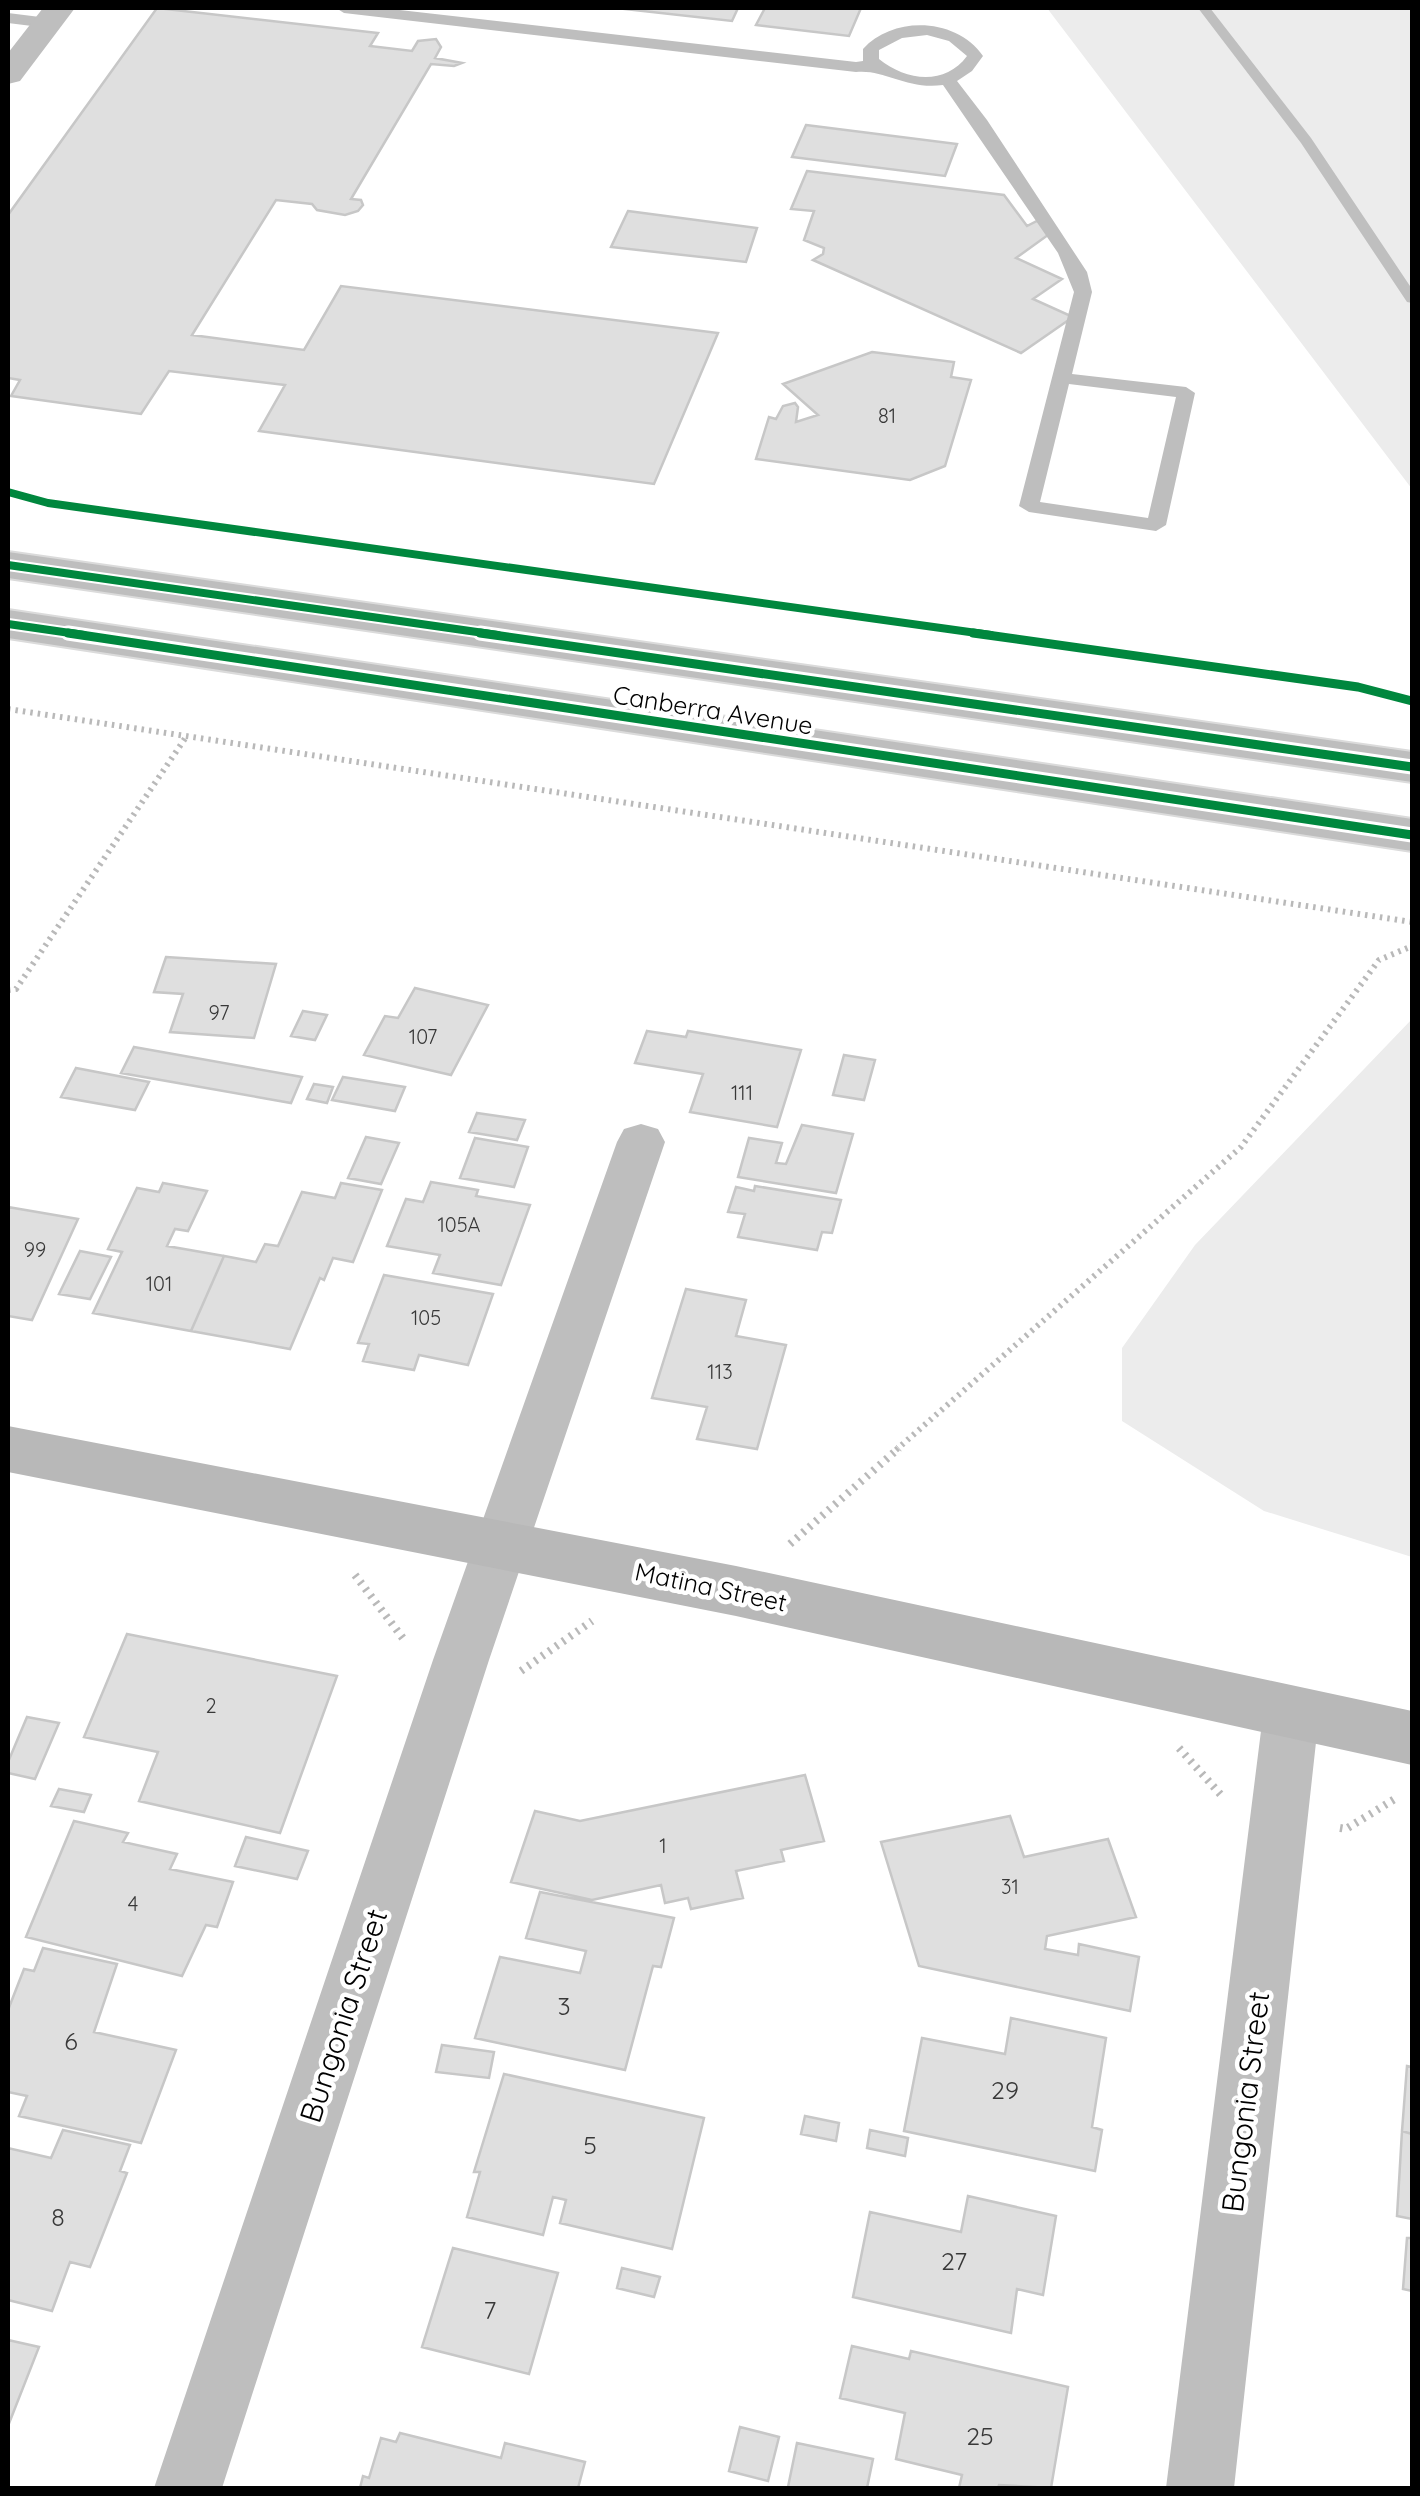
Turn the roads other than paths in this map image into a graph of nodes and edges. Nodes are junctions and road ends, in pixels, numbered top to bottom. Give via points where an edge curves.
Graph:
1 (344, 8) edge
2 (54, 15) edge
3 (8, 18) edge
4 (12, 62) edge
5 (874, 65) junction
6 (946, 78) junction
7 (1062, 378) junction
8 (8, 564) edge
9 (8, 624) edge
10 (1412, 767) edge
11 (1412, 835) edge
12 (642, 1142) dead end
13 (8, 1449) edge
14 (502, 1544) junction
15 (1291, 1715) junction
16 (1412, 1738) edge
17 (188, 2488) edge
18 (1200, 2488) edge

1 - 5 lane
2 - 3 lane
2 - 4 street
5 - 6 lane via 904,80
5 - 6 lane via 871,49 882,38 926,22 968,44 975,56 969,68
6 - 7 lane via 1078,272 1083,292
7 - 7 lane via 1029,506 1156,524 1186,393
8 - 10 highway, Canberra Avenue
9 - 11 highway, Canberra Avenue
12 - 14 street, Bungonia Street
13 - 14 street, Matina Street
14 - 15 street, Matina Street
14 - 17 street, Bungonia Street
15 - 16 street, Matina Street
15 - 18 street, Bungonia Street

